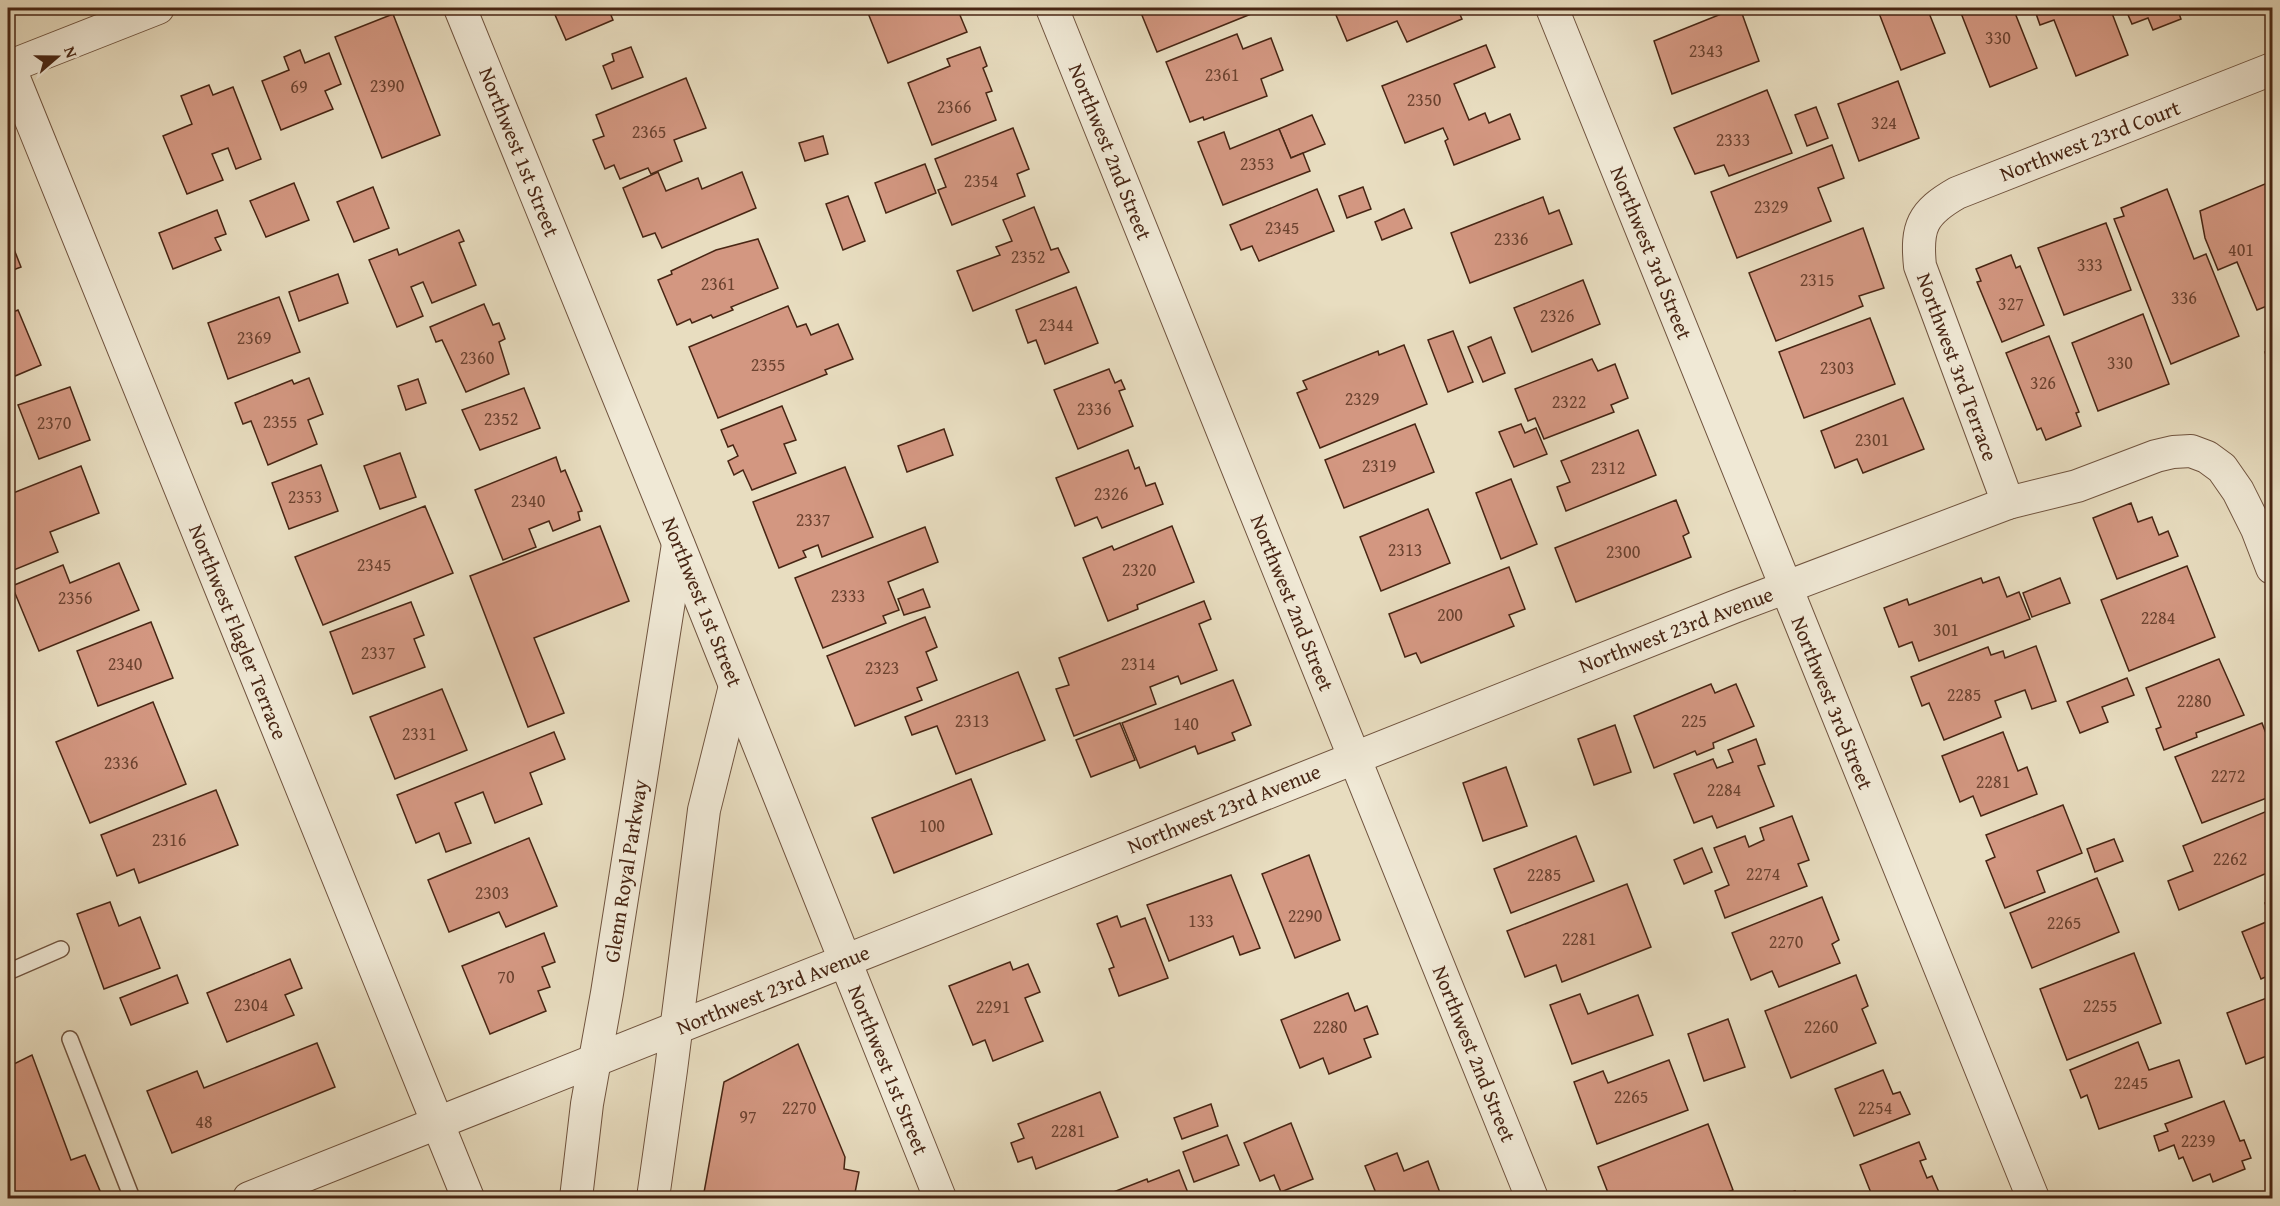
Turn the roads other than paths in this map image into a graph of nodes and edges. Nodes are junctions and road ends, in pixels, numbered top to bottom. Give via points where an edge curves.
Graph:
1 (158, 8) edge
2 (460, 8) edge
3 (1052, 8) edge
4 (1552, 8) edge
5 (8, 66) edge
6 (2272, 69) edge
7 (1920, 229) joint
8 (2008, 503) junction
9 (678, 543) junction
10 (2272, 568) edge
11 (1785, 587) junction
12 (735, 686) junction
13 (1354, 757) junction
14 (61, 949) dead end
15 (844, 961) junction
16 (8, 972) edge
17 (676, 1028) junction
18 (70, 1039) dead end
19 (595, 1061) junction
20 (438, 1124) junction
21 (132, 1198) edge
22 (249, 1198) edge
23 (468, 1198) edge
24 (576, 1198) edge
25 (653, 1198) edge
26 (940, 1198) edge
27 (1532, 1198) edge
28 (2033, 1198) edge

1 - 5 street
2 - 9 street, Northwest 1st Street
3 - 13 street, Northwest 2nd Street
4 - 11 street, Northwest 3rd Street
5 - 20 street, Northwest Flagler Terrace
6 - 7 street, Northwest 23rd Court via 1957,194 1933,209
7 - 8 street, Northwest 3rd Terrace via 1920,266
8 - 10 street, Northwest 23rd Avenue via 2077,486 2156,456 2191,452 2222,468 2238,491
8 - 11 street, Northwest 23rd Avenue
9 - 12 street, Northwest 1st Street
9 - 19 street, Glenn Royal Parkway
11 - 13 street, Northwest 23rd Avenue
11 - 28 street, Northwest 3rd Street
12 - 15 street, Northwest 1st Street
12 - 17 street via 704,810
13 - 15 street, Northwest 23rd Avenue
13 - 27 street, Northwest 2nd Street
14 - 16 lane
15 - 17 street, Northwest 23rd Avenue
15 - 26 street, Northwest 1st Street
17 - 19 street, Northwest 23rd Avenue
17 - 25 street
18 - 21 lane
19 - 20 street, Northwest 23rd Avenue
19 - 24 street, Glenn Royal Parkway
20 - 22 street, Northwest 23rd Avenue
20 - 23 street, Northwest Flagler Terrace

